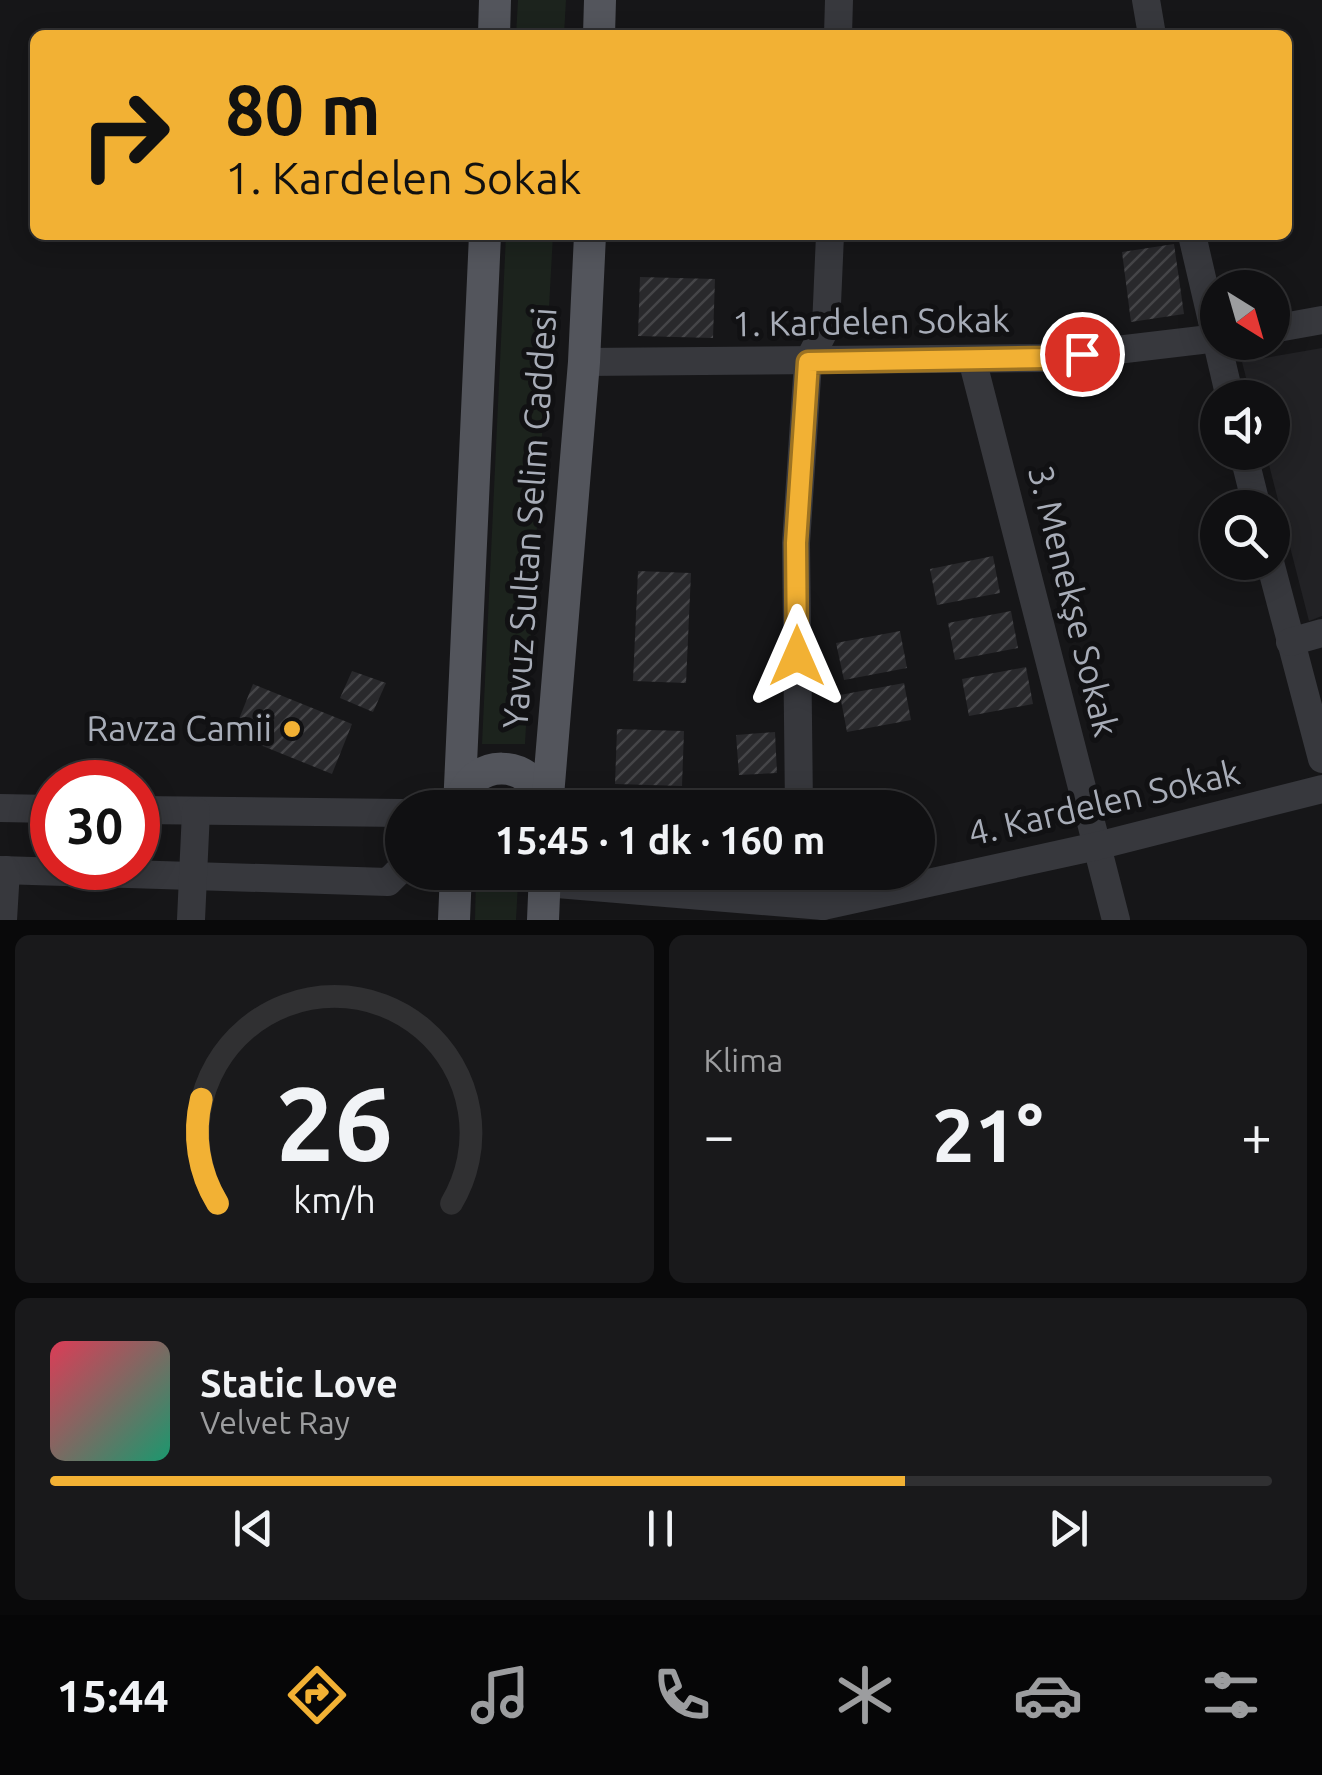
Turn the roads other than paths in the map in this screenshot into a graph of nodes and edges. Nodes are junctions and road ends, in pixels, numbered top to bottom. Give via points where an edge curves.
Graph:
1 (495, 0) edge
2 (600, 0) edge
3 (839, 0) edge
4 (1146, 0) edge
5 (494, 30) edge
6 (599, 30) edge
7 (838, 30) edge
8 (1151, 30) edge
9 (485, 240) edge
10 (590, 240) edge
11 (830, 240) edge
12 (1193, 240) edge
13 (1200, 270) edge
14 (1322, 320) edge
15 (1290, 326) edge
16 (1200, 341) edge
17 (972, 359) junction
18 (584, 362) junction
19 (808, 362) junction
20 (1274, 580) edge
21 (1322, 633) edge
22 (1290, 642) junction
23 (1322, 759) edge
24 (1322, 789) edge
25 (460, 790) edge
26 (465, 790) edge
27 (540, 790) edge
28 (548, 790) edge
29 (798, 790) edge
30 (0, 808) edge
31 (30, 809) edge
32 (160, 810) edge
33 (196, 811) junction
34 (385, 814) edge
35 (1097, 846) junction
36 (3, 870) edge
37 (193, 877) junction
38 (385, 882) edge
39 (455, 890) edge
40 (544, 890) edge
41 (664, 890) edge
42 (812, 890) edge
43 (823, 906) junction
44 (4, 920) edge
45 (191, 920) edge
46 (454, 920) edge
47 (543, 920) edge
48 (1116, 920) edge

1 - 5 main road
2 - 6 main road
3 - 7 street
4 - 8 street
9 - 25 main road, Yavuz Sultan Selim Caddesi
10 - 18 main road, Yavuz Sultan Selim Caddesi
11 - 19 street via 826,327
12 - 13 street
14 - 15 street
16 - 17 street, 1. Kardelen Sokak via 1049,358
17 - 19 street, 1. Kardelen Sokak
17 - 35 street, 3. Menekşe Sokak
18 - 19 street, 1. Kardelen Sokak
18 - 28 main road, Yavuz Sultan Selim Caddesi
19 - 29 street via 796,543
20 - 22 street
21 - 22 street
22 - 23 street
24 - 35 street, 4. Kardelen Sokak
26 - 27 main road via 500,768 527,775
30 - 31 street
32 - 33 street
33 - 34 street
33 - 37 street
35 - 43 street, 4. Kardelen Sokak
35 - 48 street, 3. Menekşe Sokak
36 - 37 street
36 - 44 street
37 - 38 street
37 - 45 street
39 - 46 main road
40 - 47 main road
41 - 43 street, 4. Kardelen Sokak
42 - 43 street

